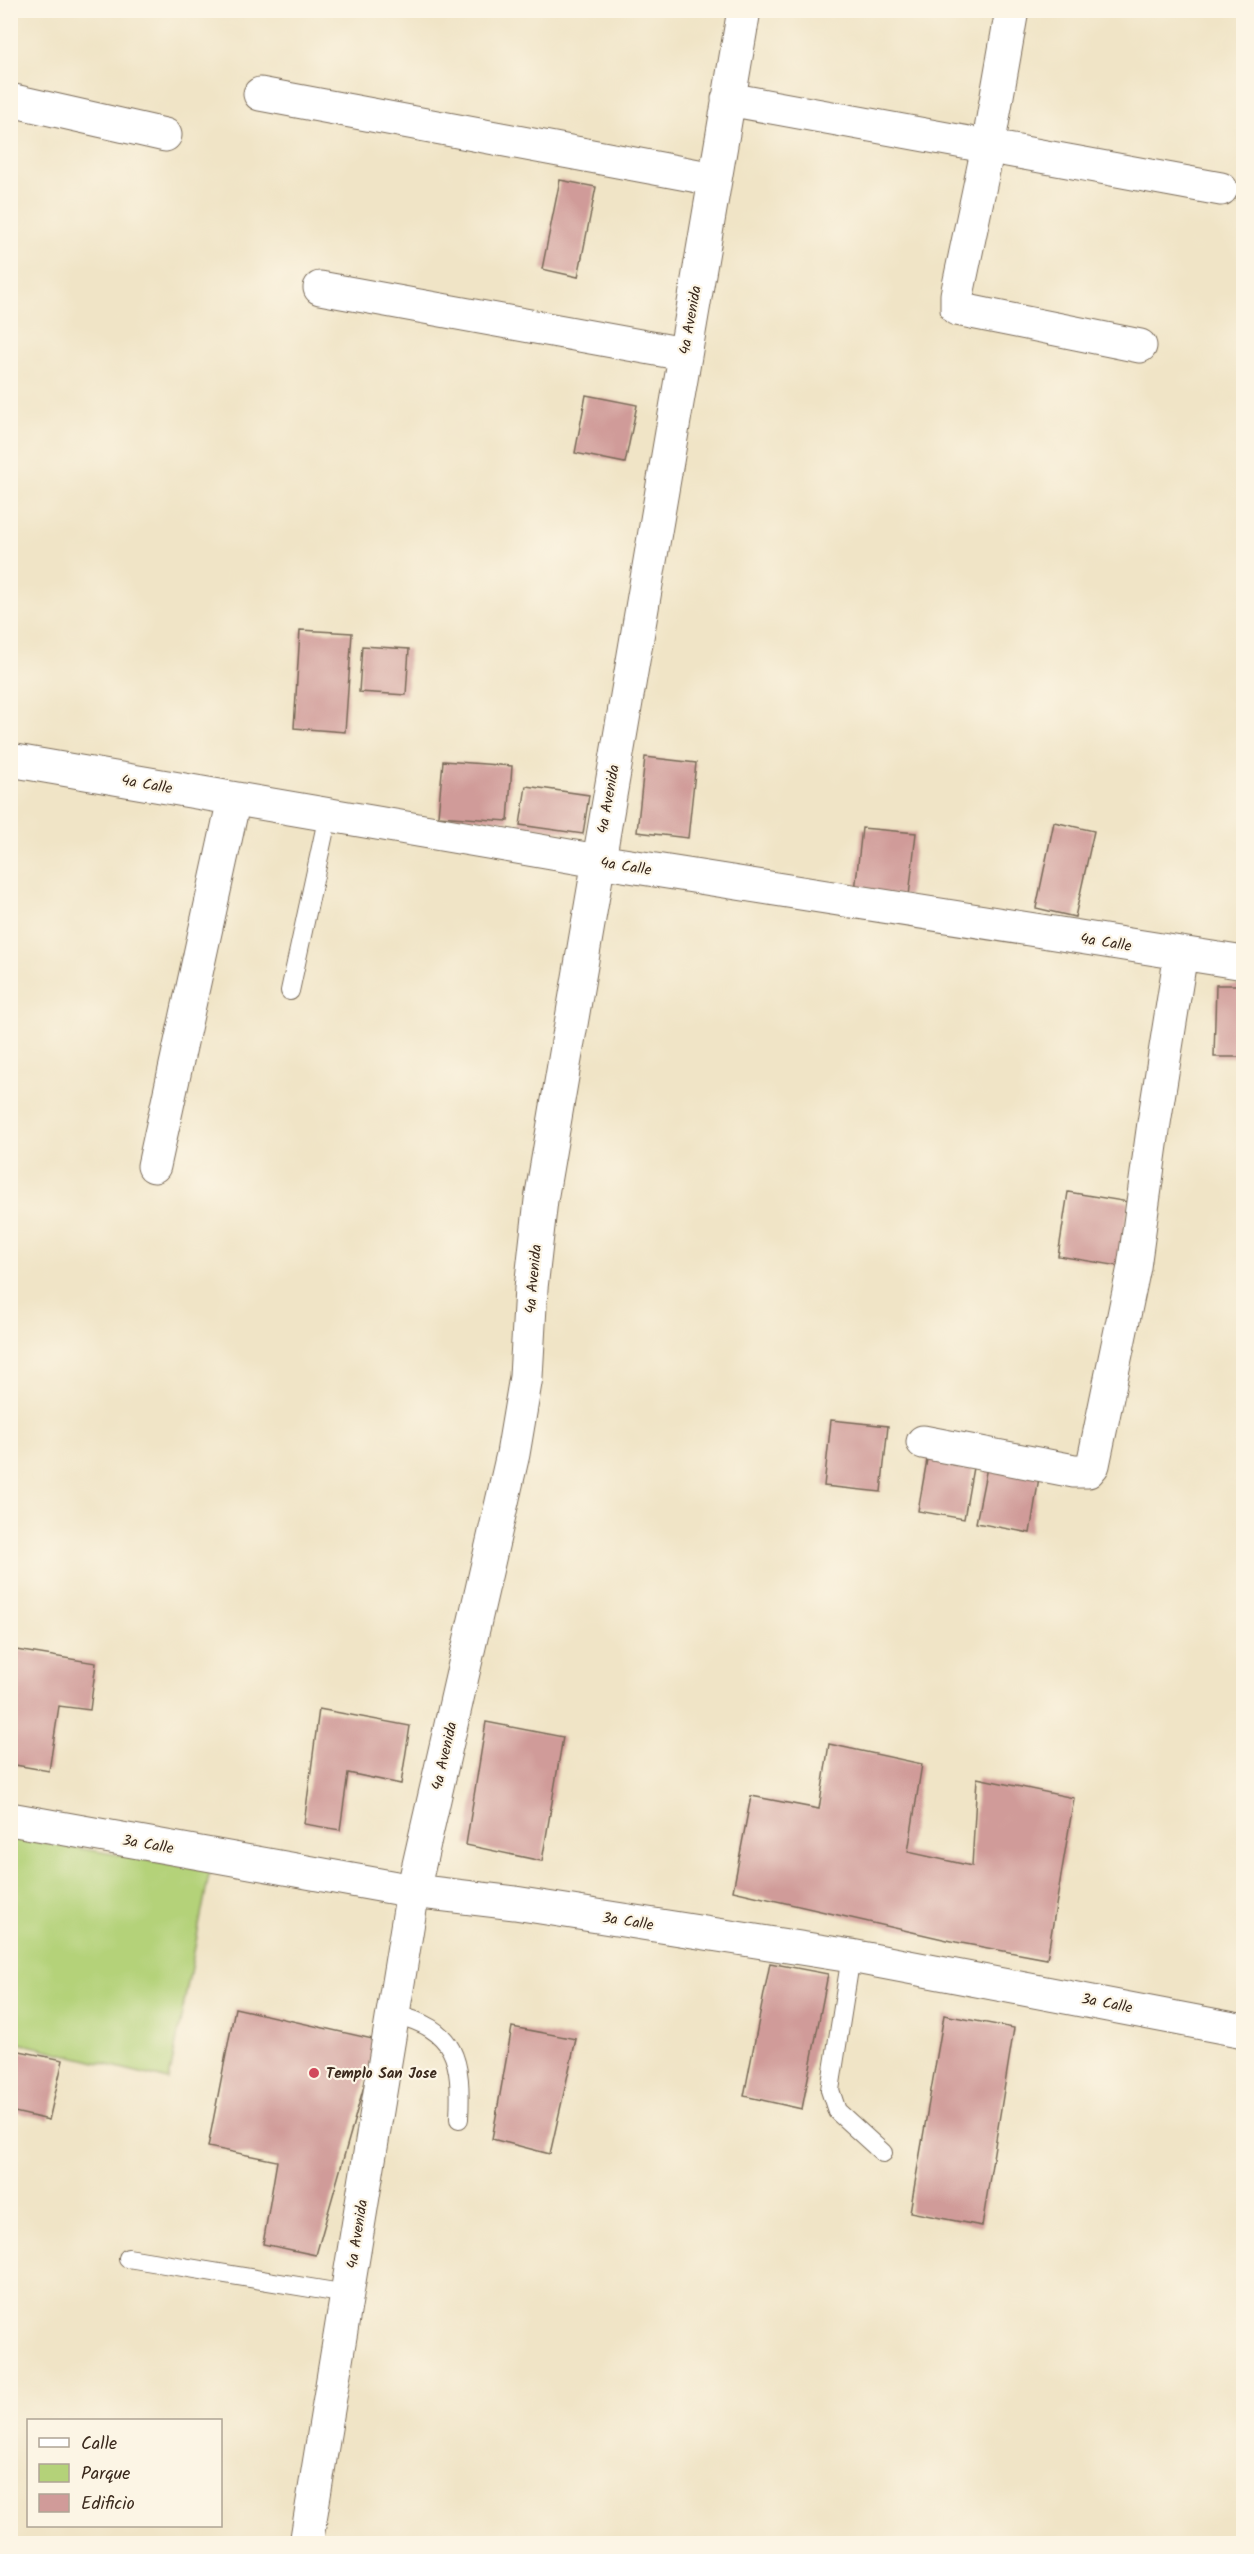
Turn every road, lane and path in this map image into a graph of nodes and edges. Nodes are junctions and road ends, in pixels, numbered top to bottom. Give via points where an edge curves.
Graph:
1 (744, 10) edge
2 (1012, 10) edge
3 (260, 94) dead end
4 (728, 99) junction
5 (10, 100) edge
6 (165, 135) dead end
7 (988, 147) junction
8 (714, 179) junction
9 (1221, 189) dead end
10 (321, 288) dead end
11 (1140, 346) dead end
12 (684, 354) junction
13 (10, 760) edge
14 (234, 799) junction
15 (328, 815) junction
16 (598, 861) junction
17 (1181, 953) junction
18 (1244, 963) edge
19 (290, 992) dead end
20 (154, 1166) dead end
21 (923, 1442) dead end
22 (10, 1819) edge
23 (413, 1891) junction
24 (851, 1956) junction
25 (393, 2014) junction
26 (1244, 2031) edge
27 (459, 2119) dead end
28 (882, 2153) dead end
29 (128, 2258) dead end
30 (347, 2294) junction
31 (306, 2544) edge

1 - 4 street, 4a Avenida
2 - 7 street
3 - 8 street
4 - 7 street
4 - 8 street, 4a Avenida
5 - 6 street
7 - 9 street
7 - 11 street via 957,309
8 - 12 street, 4a Avenida
10 - 12 street
12 - 16 street, 4a Avenida
13 - 14 street, 4a Calle
14 - 15 street, 4a Calle
14 - 20 street
15 - 16 street, 4a Calle
15 - 19 lane
16 - 17 street, 4a Calle
16 - 23 street, 4a Avenida via 541,1200 526,1377 513,1454
17 - 18 street, 4a Calle
17 - 21 street via 1134,1267 1093,1464 1088,1472 1074,1472
22 - 23 street, 3a Calle
23 - 24 street, 3a Calle via 516,1903
23 - 25 street, 4a Avenida
24 - 26 street, 3a Calle
24 - 28 lane via 830,2090 837,2111
25 - 27 lane via 412,2019 447,2041 457,2061 461,2084
25 - 30 street, 4a Avenida
29 - 30 lane
30 - 31 street, 4a Avenida

